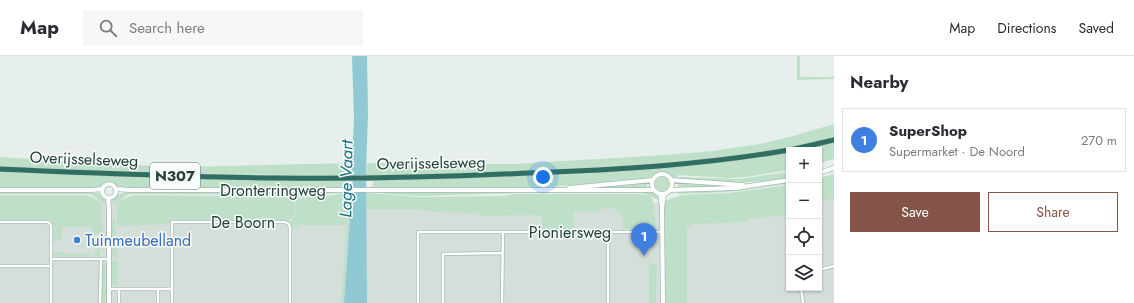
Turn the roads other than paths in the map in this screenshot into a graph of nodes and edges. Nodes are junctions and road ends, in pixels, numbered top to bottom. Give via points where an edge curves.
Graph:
1 (834, 140) edge
2 (803, 147) edge
3 (786, 151) edge
4 (834, 168) edge
5 (0, 169) edge
6 (822, 172) edge
7 (653, 180) junction
8 (671, 180) junction
9 (786, 180) edge
10 (748, 185) junction
11 (561, 189) junction
12 (0, 190) edge
13 (103, 190) junction
14 (654, 190) junction
15 (670, 190) junction
16 (116, 191) junction
17 (662, 194) junction
18 (109, 198) junction
19 (0, 222) edge
20 (503, 232) junction
21 (608, 232) junction
22 (662, 232) junction
23 (502, 253) junction
24 (51, 259) junction
25 (101, 259) junction
26 (110, 259) junction
27 (0, 266) edge
28 (51, 266) junction
29 (834, 266) edge
30 (822, 269) edge
31 (110, 289) junction
32 (119, 289) junction
33 (158, 289) junction
34 (172, 289) junction
35 (801, 291) edge
36 (662, 302) edge
37 (51, 303) edge
38 (100, 303) edge
39 (110, 303) edge
40 (119, 303) edge
41 (158, 303) edge
42 (172, 303) edge
43 (290, 303) edge
44 (418, 303) edge
45 (443, 303) edge
46 (502, 303) edge
47 (608, 303) edge
48 (803, 303) edge

1 - 2 highway, Overijsselseweg / N307
3 - 5 highway, Overijsselseweg / N307 via 702,162 465,176 221,177
4 - 6 main road
7 - 8 main road via 662,174
7 - 11 main road, Dronterringweg
7 - 14 main road
8 - 10 main road
8 - 15 main road
9 - 10 main road
10 - 15 main road via 720,189
11 - 14 main road, Dronterringweg
11 - 16 main road, Dronterringweg
12 - 13 main road
13 - 16 main road via 105,185 110,184 114,185
13 - 18 main road via 104,196
14 - 17 main road
15 - 17 main road
16 - 18 main road via 114,196
17 - 22 main road
18 - 26 main road
19 - 24 street via 50,223
20 - 21 street, Pioniersweg
20 - 23 street
20 - 44 street, Pioniersweg via 418,232
21 - 22 street, Pioniersweg
21 - 47 street
22 - 36 main road
23 - 45 street via 443,254
23 - 46 street
24 - 25 street
24 - 28 street
25 - 26 street
25 - 38 street
26 - 31 main road
27 - 28 street
28 - 37 street
29 - 30 street
31 - 32 street
31 - 39 main road
32 - 33 street
32 - 40 street
33 - 34 street
33 - 41 street
34 - 42 street
34 - 43 street, De Boorn via 172,222 285,222 290,228
35 - 48 street

